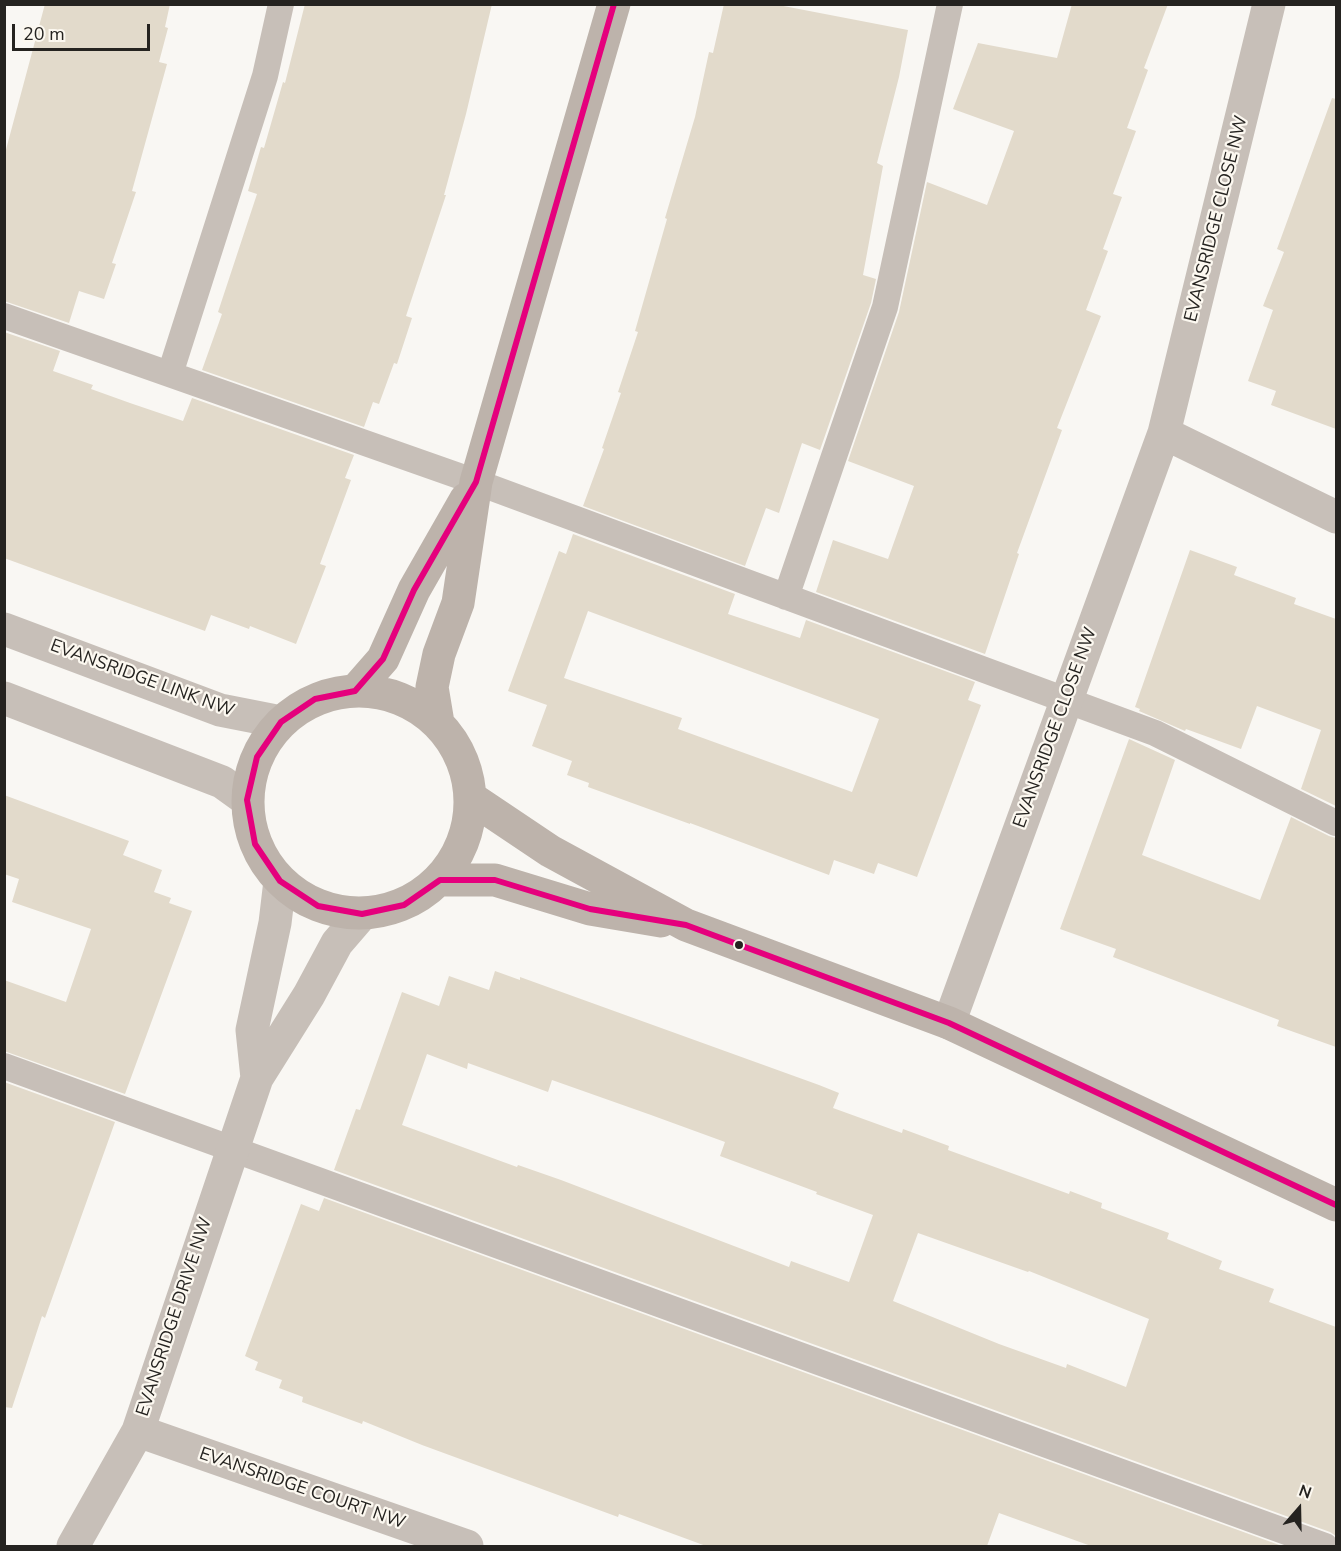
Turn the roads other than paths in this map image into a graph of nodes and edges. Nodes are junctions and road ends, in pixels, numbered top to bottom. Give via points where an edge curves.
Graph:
1 (281, 4) edge
2 (614, 4) edge
3 (950, 4) edge
4 (1269, 4) edge
5 (4, 316) edge
6 (170, 374) junction
7 (1164, 433) junction
8 (476, 482) junction
9 (1336, 517) edge
10 (786, 597) junction
11 (4, 629) edge
12 (355, 691) junction
13 (4, 698) edge
14 (1067, 700) junction
15 (281, 722) junction
16 (438, 723) junction
17 (471, 798) junction
18 (247, 800) junction
19 (1336, 823) edge
20 (440, 880) junction
21 (280, 881) junction
22 (362, 914) junction
23 (686, 925) junction
24 (949, 1023) junction
25 (4, 1066) edge
26 (257, 1078) junction
27 (232, 1149) junction
28 (1336, 1205) edge
29 (138, 1431) junction
30 (73, 1546) edge
31 (467, 1546) edge
32 (1325, 1546) edge

1 - 6 lane via 265,76
2 - 8 street
3 - 10 lane via 885,307
4 - 7 street, EVANSRIDGE CLOSE NW
5 - 6 lane
6 - 8 lane
7 - 9 street
7 - 14 street, EVANSRIDGE CLOSE NW
8 - 10 lane
8 - 12 street via 414,590 383,659
8 - 16 street via 458,603 439,654 432,687
10 - 14 lane
11 - 15 street, EVANSRIDGE LINK NW via 220,710
12 - 15 street via 315,699
12 - 16 street via 400,698
13 - 18 street via 212,777
14 - 19 lane via 1155,733
14 - 24 street, EVANSRIDGE CLOSE NW
15 - 18 street via 257,757
16 - 17 street via 462,758
17 - 20 street via 464,842
17 - 23 street via 550,851
18 - 21 street via 255,844
20 - 22 street via 404,905
20 - 23 street via 495,880 590,909
21 - 22 street via 318,906
21 - 26 street, EVANSRIDGE DRIVE NW via 252,1030
22 - 26 street, EVANSRIDGE DRIVE NW via 337,943
23 - 24 street
24 - 28 street
25 - 27 lane
26 - 27 street, EVANSRIDGE DRIVE NW
27 - 29 street, EVANSRIDGE DRIVE NW
27 - 32 lane
29 - 30 street, EVANSRIDGE DRIVE NW
29 - 31 street, EVANSRIDGE COURT NW

